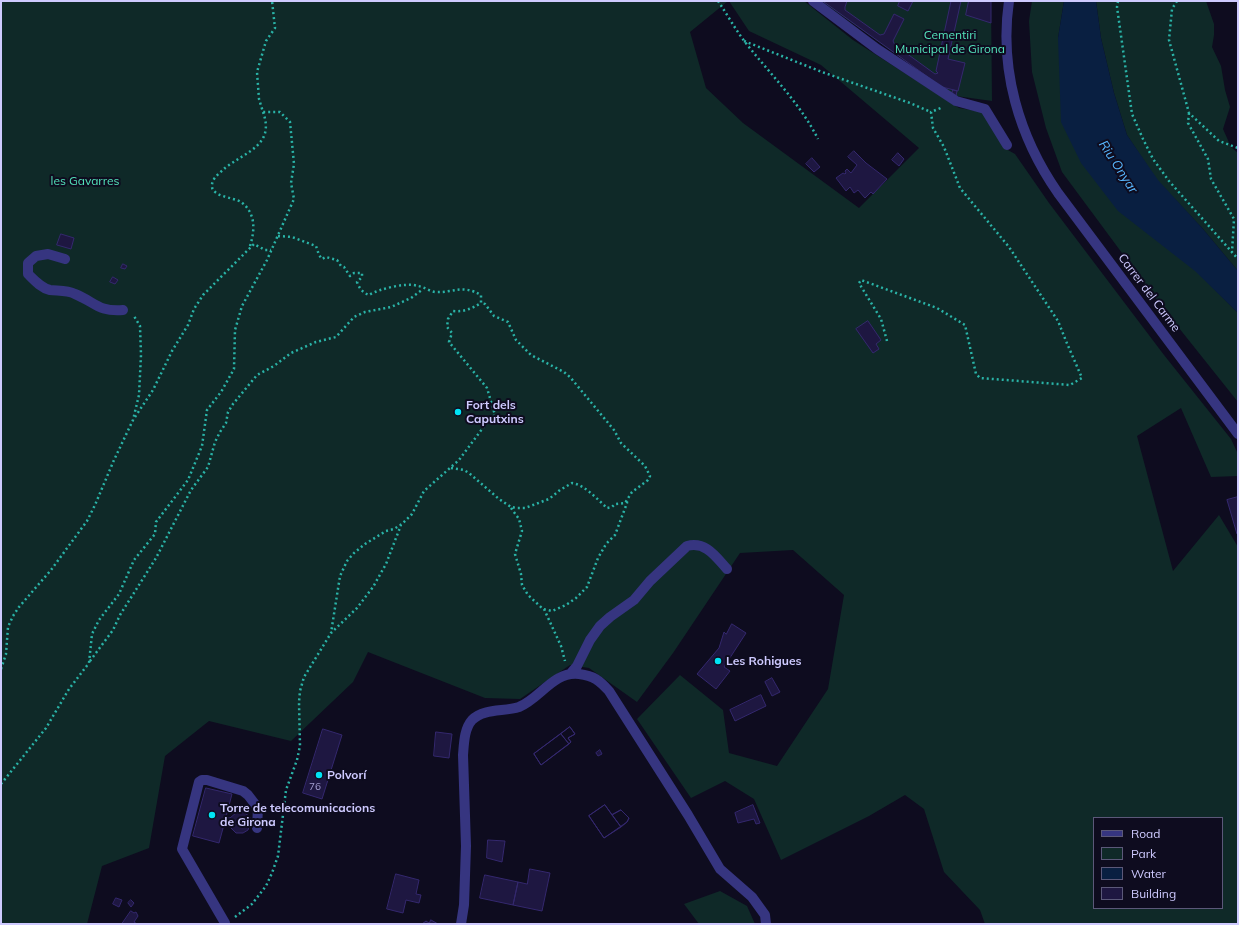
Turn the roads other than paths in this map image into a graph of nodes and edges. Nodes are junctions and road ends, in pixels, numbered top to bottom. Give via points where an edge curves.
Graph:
1 (813, 1) edge
2 (1009, 1) edge
3 (1007, 144) dead end
4 (65, 259) dead end
5 (123, 310) road end
6 (1238, 434) edge
7 (727, 569) dead end
8 (569, 674) junction
9 (257, 828) dead end
10 (225, 923) edge
11 (461, 924) edge
12 (766, 924) edge

1 - 3 street via 877,49 956,101 985,109
2 - 6 street, Carrer del Carme via 1006,44 1009,77 1022,125 1041,166 1058,193
4 - 5 street via 48,254 36,256 28,263 28,274 49,290 74,293 101,308
7 - 8 street via 705,547 695,544 688,546 650,581 634,600 600,626 577,666
8 - 11 street via 553,682 526,704 482,714 468,725 463,755 466,846
8 - 12 street via 594,677 610,691 720,869 752,897 765,915
9 - 10 street via 258,808 248,794 206,780 199,782 182,849

